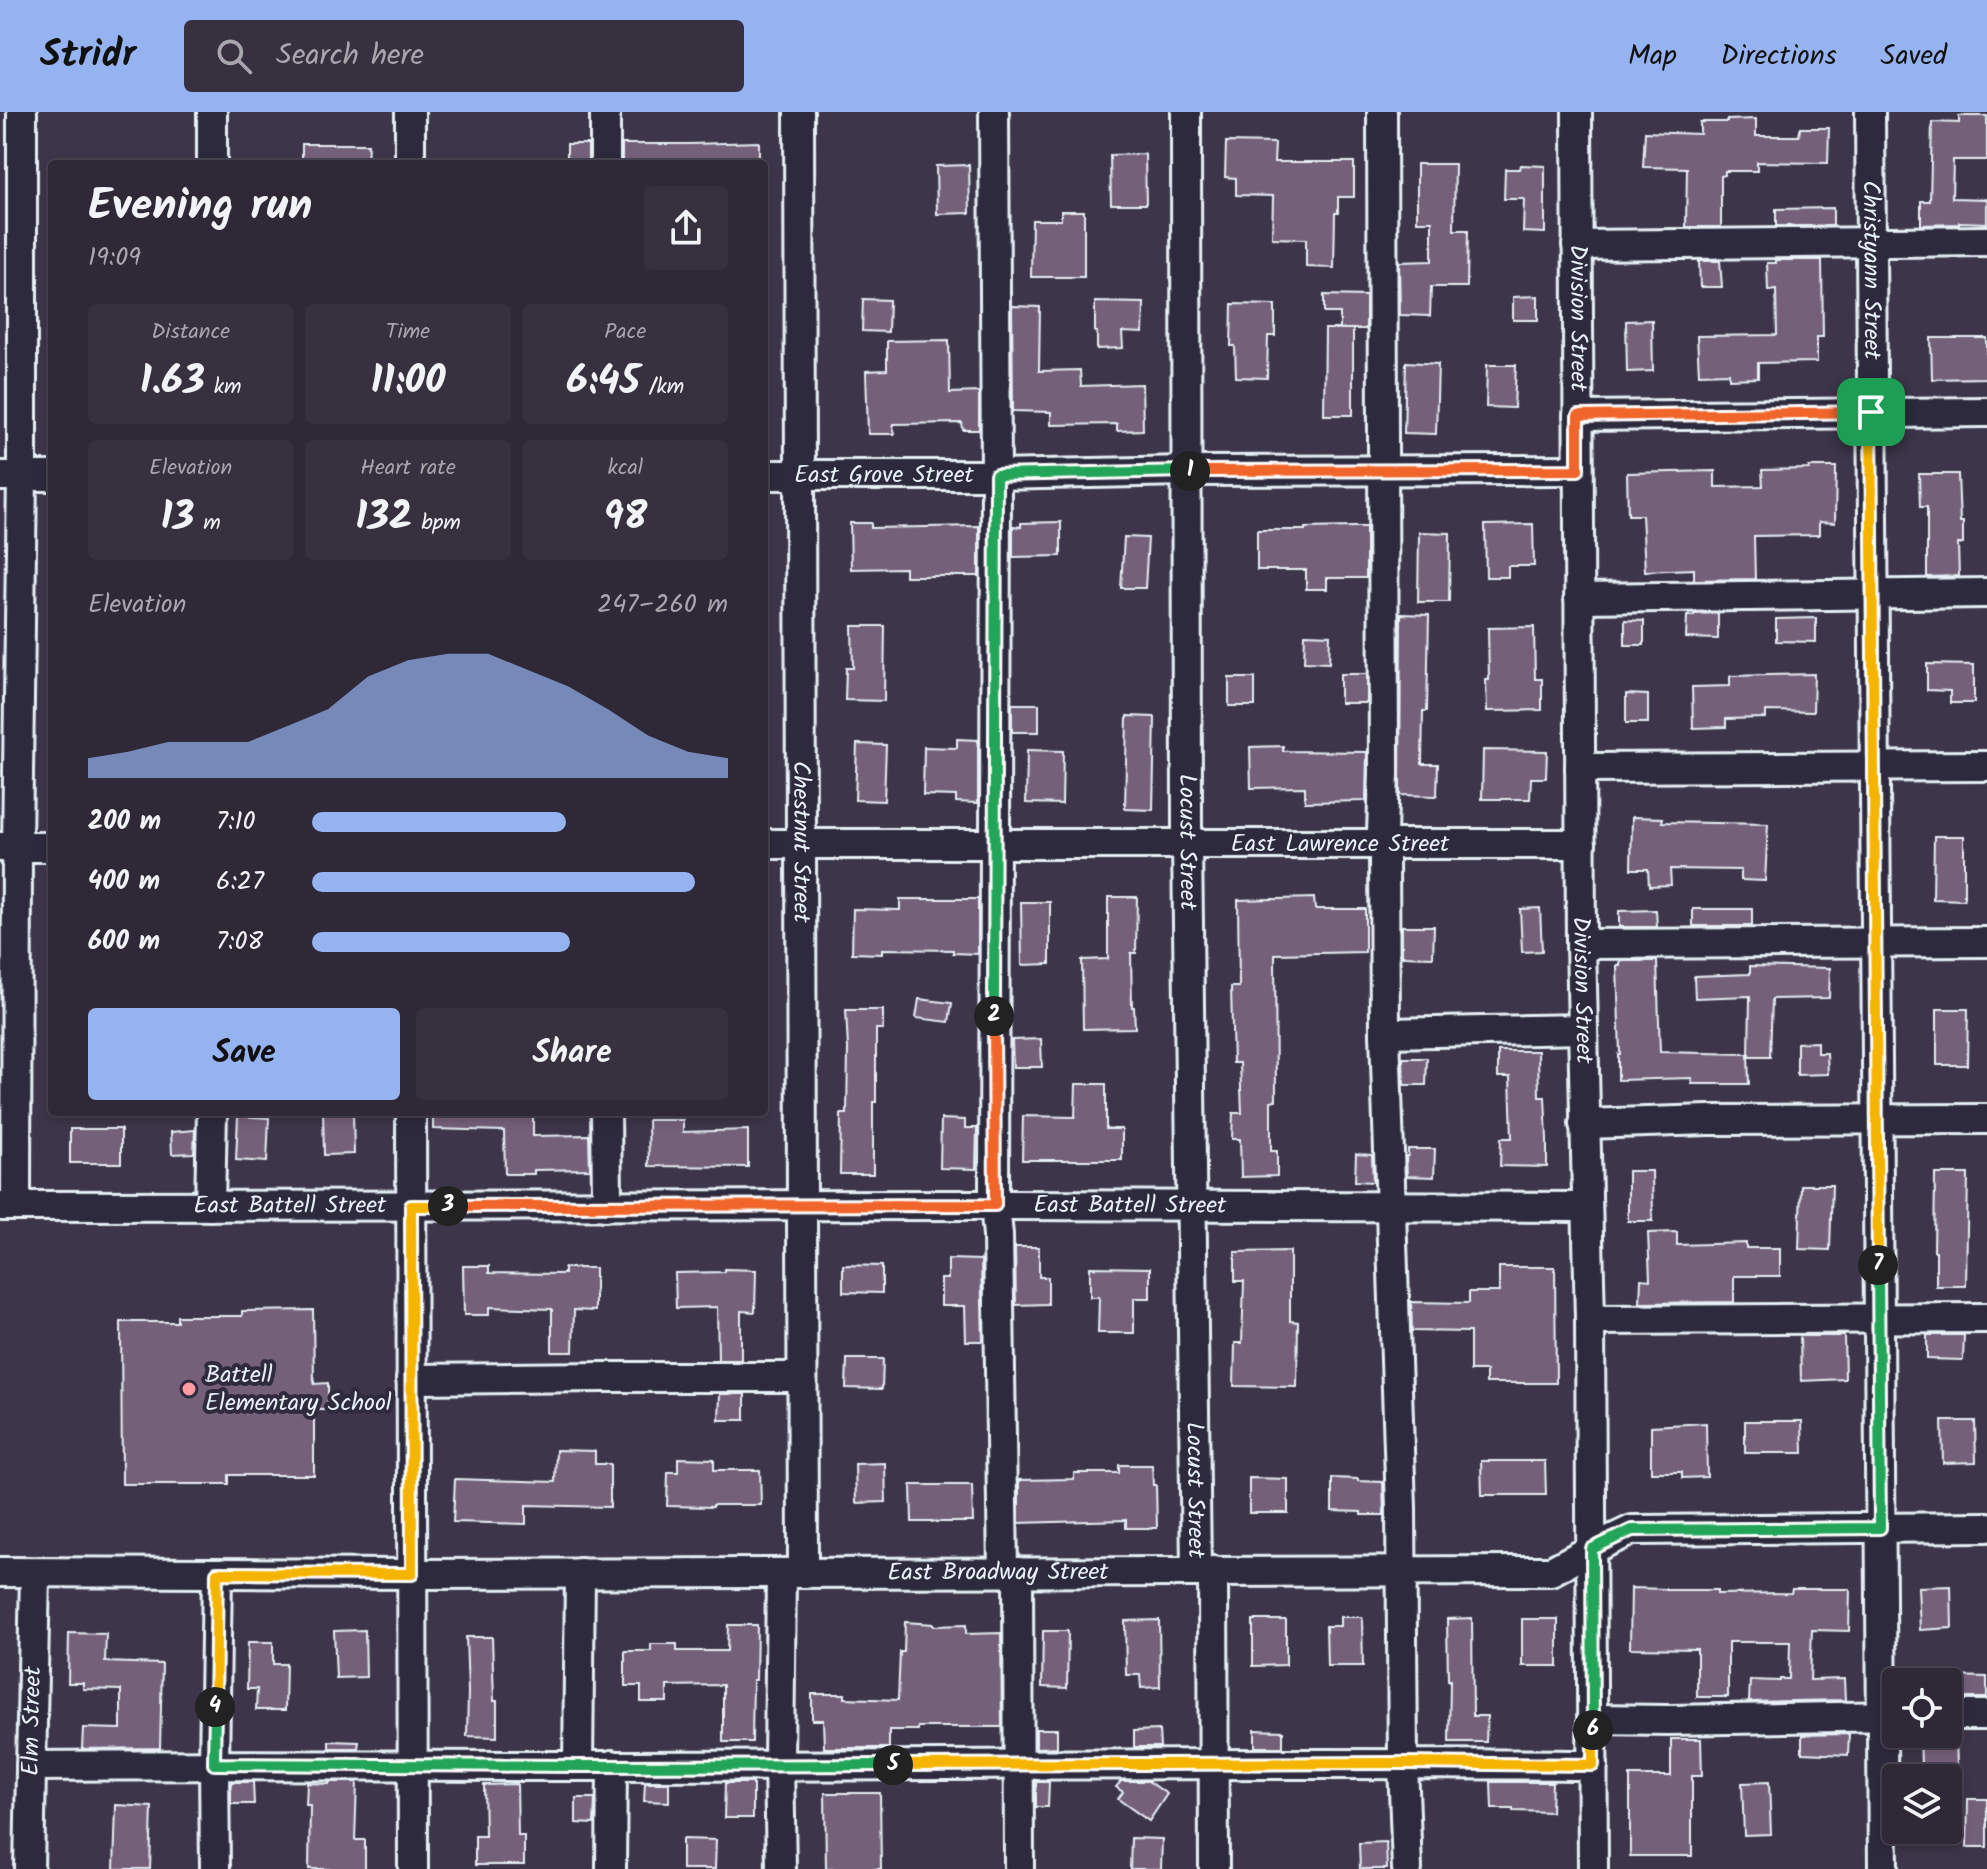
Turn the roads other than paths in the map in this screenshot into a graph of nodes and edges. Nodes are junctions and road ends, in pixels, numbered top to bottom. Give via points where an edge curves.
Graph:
1 (22, 112) edge
2 (212, 112) edge
3 (410, 112) edge
4 (605, 112) edge
5 (799, 112) edge
6 (994, 112) edge
7 (1186, 112) edge
8 (1382, 112) edge
9 (1577, 112) edge
10 (1870, 112) edge
11 (212, 160) edge
12 (410, 160) edge
13 (605, 160) edge
14 (1987, 241) edge
15 (1870, 243) junction
16 (1577, 245) junction
17 (1871, 412) junction
18 (1987, 412) edge
19 (1578, 416) junction
20 (1578, 470) junction
21 (1187, 471) junction
22 (1382, 471) junction
23 (768, 475) edge
24 (996, 475) junction
25 (11, 476) edge
26 (48, 476) edge
27 (800, 476) junction
28 (1987, 593) edge
29 (1873, 594) junction
30 (1579, 598) junction
31 (1987, 766) edge
32 (1874, 767) junction
33 (1580, 768) junction
34 (994, 843) junction
35 (1187, 843) junction
36 (768, 844) edge
37 (800, 844) junction
38 (1382, 844) junction
39 (1581, 844) junction
40 (8, 847) edge
41 (48, 847) edge
42 (1987, 942) edge
43 (1581, 944) junction
44 (1875, 944) junction
45 (1583, 1029) junction
46 (1385, 1033) junction
47 (212, 1116) edge
48 (411, 1116) edge
49 (606, 1116) edge
50 (1876, 1119) junction
51 (1987, 1119) edge
52 (1584, 1124) junction
53 (801, 1205) junction
54 (995, 1205) junction
55 (1191, 1205) junction
56 (8, 1206) edge
57 (210, 1206) junction
58 (411, 1206) junction
59 (605, 1206) junction
60 (1389, 1207) junction
61 (1587, 1207) junction
62 (1878, 1318) junction
63 (1987, 1318) edge
64 (1590, 1320) junction
65 (802, 1377) junction
66 (411, 1379) junction
67 (1987, 1527) edge
68 (1880, 1528) junction
69 (1592, 1549) junction
70 (1204, 1571) junction
71 (1402, 1571) junction
72 (0, 1572) edge
73 (1010, 1572) junction
74 (35, 1573) junction
75 (217, 1573) junction
76 (580, 1573) junction
77 (792, 1573) junction
78 (412, 1574) junction
79 (1886, 1668) edge
80 (1962, 1715) edge
81 (1987, 1715) edge
82 (1882, 1716) edge
83 (1593, 1719) junction
84 (1887, 1748) edge
85 (1403, 1763) junction
86 (214, 1764) junction
87 (779, 1764) junction
88 (1214, 1764) junction
89 (413, 1765) junction
90 (612, 1765) junction
91 (1017, 1765) junction
92 (1593, 1765) junction
93 (31, 1766) junction
94 (578, 1766) junction
95 (29, 1869) edge
96 (215, 1869) edge
97 (413, 1869) edge
98 (611, 1869) edge
99 (781, 1869) edge
100 (1019, 1869) edge
101 (1214, 1869) edge
102 (1407, 1869) edge
103 (1593, 1869) edge
104 (1883, 1869) edge

1 - 25 street
2 - 11 street
3 - 12 street
4 - 13 street
5 - 27 street, Chestnut Street
6 - 24 street
7 - 21 street, Locust Street
8 - 22 street
9 - 16 street, Division Street
10 - 15 street, Christyann Street
14 - 15 street
15 - 16 street
15 - 17 street, Christyann Street
16 - 19 street, Division Street
17 - 18 street
17 - 19 street
17 - 29 street, Christyann Street
19 - 20 street, Division Street
20 - 22 street, East Grove Street
20 - 30 street, Division Street
21 - 22 street, East Grove Street
21 - 24 street, East Grove Street
21 - 35 street, Locust Street
22 - 38 street
23 - 27 street, East Grove Street
24 - 27 street, East Grove Street
24 - 34 street
25 - 26 street
25 - 40 street
27 - 37 street, Chestnut Street
28 - 29 street
29 - 30 street
29 - 32 street, Christyann Street
30 - 33 street, Division Street
31 - 32 street
32 - 33 street
32 - 44 street, Christyann Street
33 - 39 street, Division Street
34 - 35 street, East Lawrence Street
34 - 37 street, East Lawrence Street
34 - 54 street
35 - 38 street, East Lawrence Street
35 - 55 street, Locust Street
36 - 37 street, East Lawrence Street
37 - 53 street, Chestnut Street
38 - 39 street, East Lawrence Street
38 - 46 street
39 - 43 street, Division Street
40 - 41 street
40 - 56 street
42 - 44 street
43 - 44 street
43 - 45 street, Division Street
44 - 50 street, Christyann Street
45 - 46 street
45 - 52 street, Division Street
46 - 60 street
47 - 57 street
48 - 58 street
49 - 59 street
50 - 51 street
50 - 52 street
50 - 62 street, Christyann Street
52 - 61 street, Division Street
53 - 54 street, East Battell Street
53 - 59 street, East Battell Street
53 - 65 street, Chestnut Street
54 - 55 street, East Battell Street
54 - 73 street
55 - 60 street, East Battell Street
55 - 70 street, Locust Street
56 - 57 street, East Battell Street
57 - 58 street, East Battell Street
58 - 59 street, East Battell Street
58 - 66 street
60 - 61 street, East Battell Street
60 - 71 street
61 - 64 street, Division Street
62 - 63 street
62 - 64 street
62 - 68 street, Christyann Street
64 - 69 street, Division Street
65 - 66 street
65 - 77 street, Chestnut Street
66 - 78 street
67 - 68 street, East Broadway Street
68 - 69 street, East Broadway Street via 1632,1530
68 - 79 street, Christyann Street
69 - 71 street, East Broadway Street via 1551,1571
69 - 83 street, Division Street
70 - 71 street, East Broadway Street
70 - 73 street, East Broadway Street
70 - 88 street, Locust Street
71 - 85 street
72 - 74 street, East Broadway Street
73 - 77 street, East Broadway Street
73 - 91 street
74 - 75 street, East Broadway Street
74 - 93 street, Elm Street
75 - 78 street, East Broadway Street
75 - 86 street
76 - 77 street, East Broadway Street
76 - 78 street, East Broadway Street
76 - 94 street
77 - 87 street, Chestnut Street
78 - 89 street
80 - 81 street
82 - 83 street
83 - 92 street, Division Street
84 - 104 street, Christyann Street
85 - 88 street
85 - 92 street
85 - 102 street
86 - 89 street
86 - 93 street
86 - 96 street
87 - 90 street
87 - 91 street
87 - 99 street, Chestnut Street
88 - 91 street
88 - 101 street, Locust Street
89 - 94 street
89 - 97 street
90 - 94 street
90 - 98 street
91 - 100 street
92 - 103 street, Division Street
93 - 95 street, Elm Street

